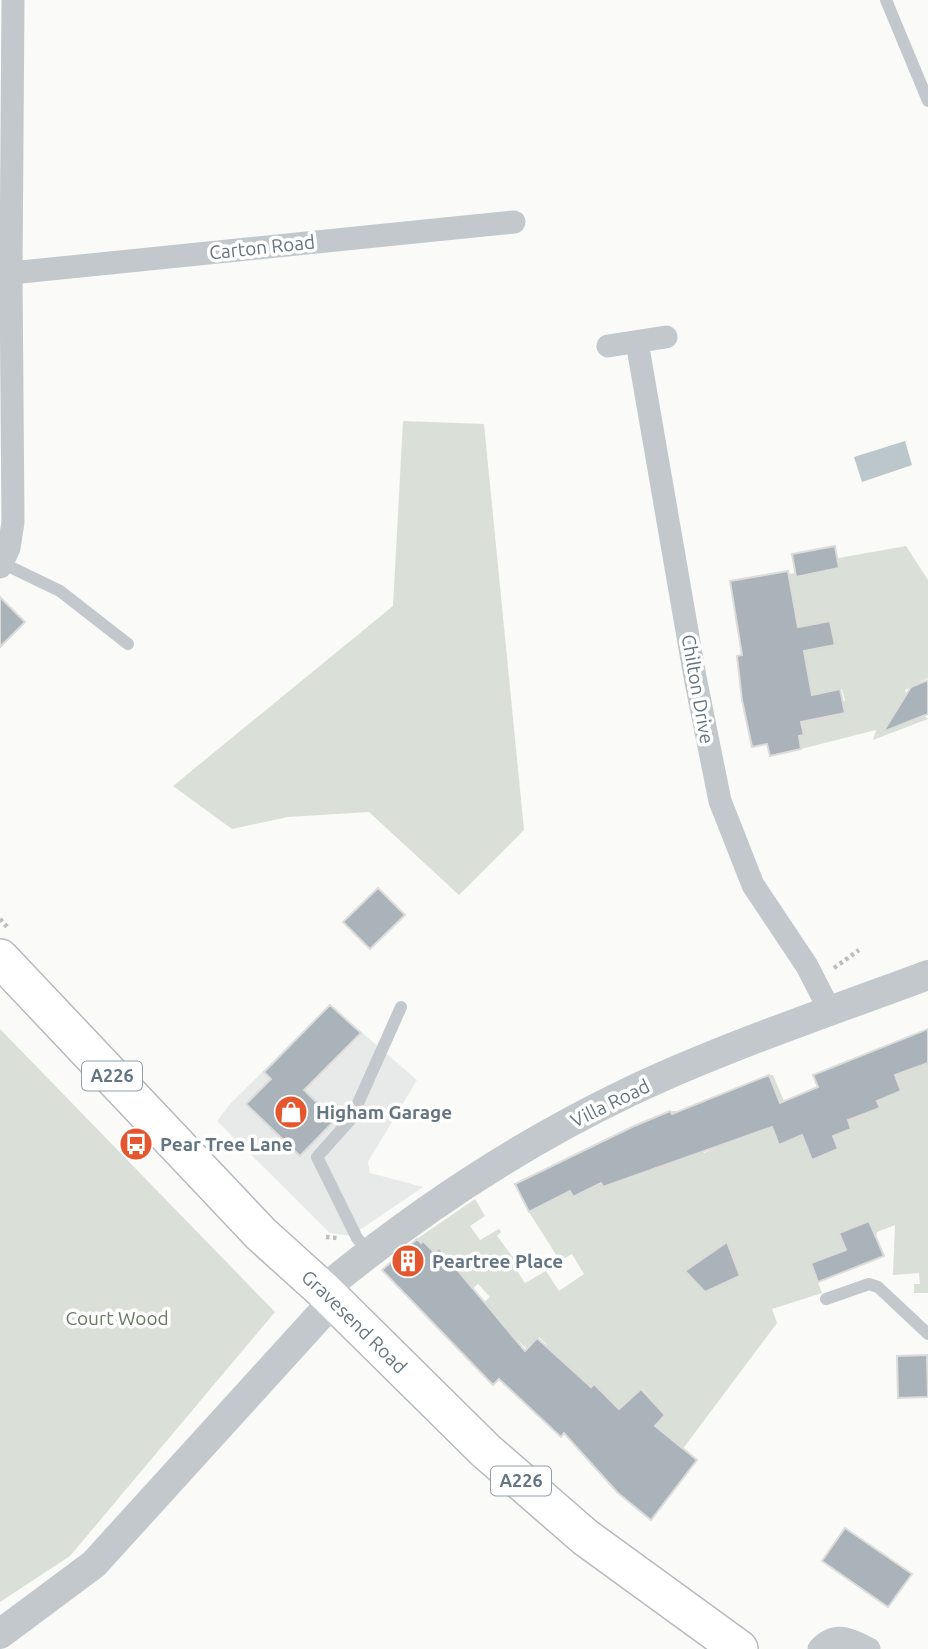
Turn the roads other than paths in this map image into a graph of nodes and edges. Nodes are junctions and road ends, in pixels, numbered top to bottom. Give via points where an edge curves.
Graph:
1 (13, 0) edge
2 (886, 0) edge
3 (6, 47) edge
4 (928, 101) edge
5 (514, 222) dead end
6 (10, 273) junction
7 (666, 337) dead end
8 (637, 342) junction
9 (608, 346) dead end
10 (1, 565) edge
11 (128, 644) dead end
12 (0, 958) edge
13 (928, 975) edge
14 (401, 1007) dead end
15 (830, 1011) junction
16 (362, 1244) junction
17 (329, 1295) junction
18 (826, 1299) dead end
19 (928, 1334) edge
20 (0, 1634) edge
21 (739, 1649) edge
22 (818, 1649) edge
23 (869, 1649) edge

1 - 3 street
2 - 4 lane
3 - 6 street
5 - 6 street, Carton Road
6 - 10 street via 13,531
7 - 8 street
8 - 9 street
8 - 15 street, Chilton Drive via 720,801 753,885 807,966
10 - 11 lane via 60,591
12 - 17 main road, Gravesend Road / A226 via 254,1227
13 - 15 street, Villa Road
14 - 16 lane via 351,1119 317,1157
15 - 16 street, Villa Road via 634,1090
16 - 17 street, Villa Road
17 - 20 street via 94,1563
17 - 21 main road, Gravesend Road / A226 via 486,1451 575,1528
18 - 19 lane via 869,1284 878,1287
22 - 23 street via 838,1637

